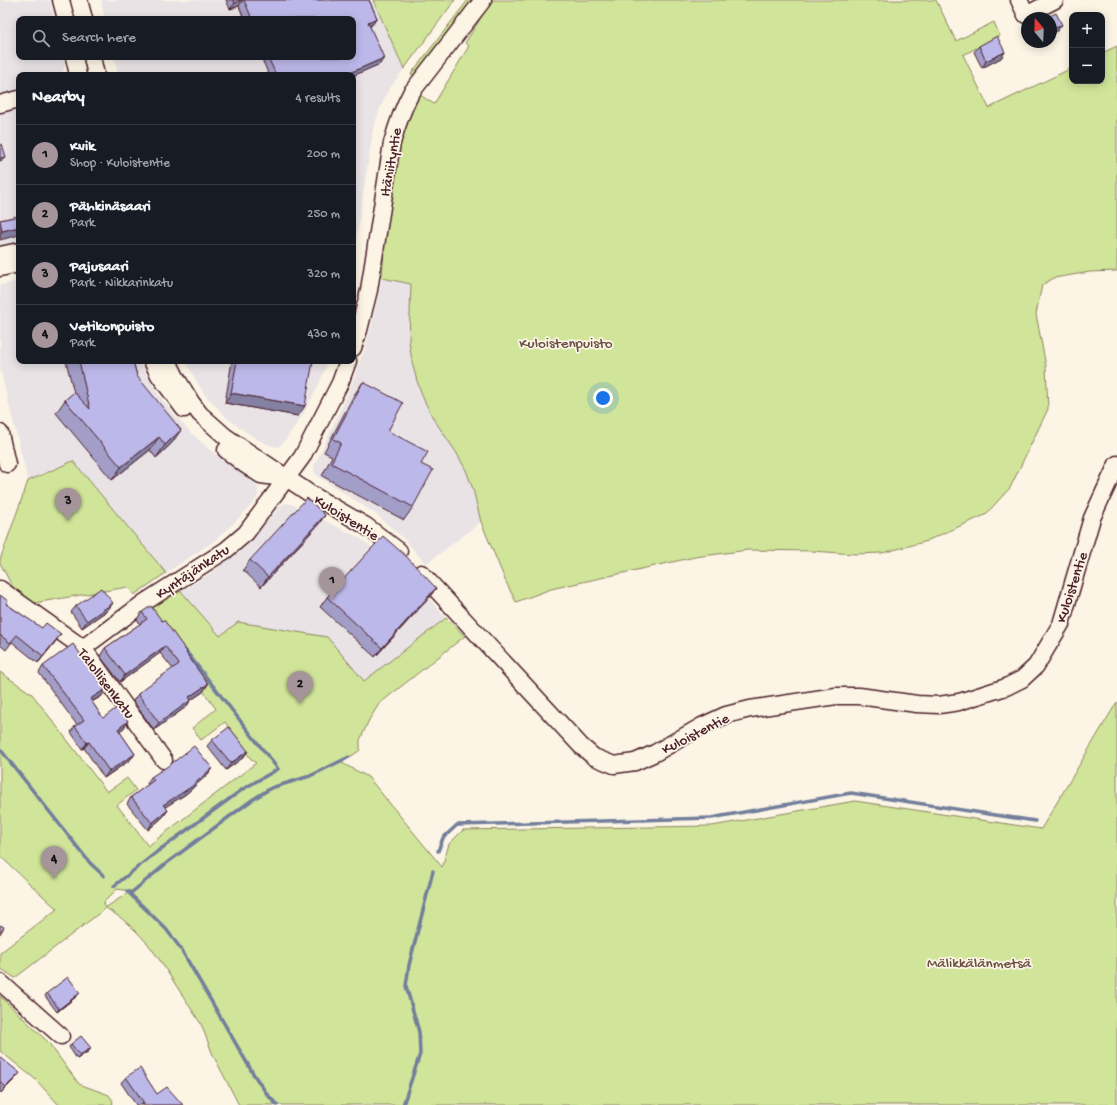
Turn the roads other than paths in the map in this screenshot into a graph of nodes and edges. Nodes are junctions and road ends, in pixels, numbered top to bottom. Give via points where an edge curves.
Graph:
1 (61, 0) edge
2 (79, 0) edge
3 (483, 0) edge
4 (1019, 0) edge
5 (1056, 0) edge
6 (65, 16) edge
7 (83, 16) edge
8 (75, 60) edge
9 (93, 60) edge
10 (77, 72) edge
11 (95, 72) edge
12 (16, 100) edge
13 (0, 104) edge
14 (16, 252) edge
15 (0, 255) edge
16 (16, 265) edge
17 (0, 268) edge
18 (356, 338) edge
19 (154, 364) edge
20 (169, 364) edge
21 (347, 364) edge
22 (0, 433) edge
23 (7, 464) dead end
24 (1117, 464) edge
25 (286, 479) junction
26 (0, 589) edge
27 (83, 648) junction
28 (164, 760) dead end
29 (0, 982) edge
30 (61, 1036) dead end

1 - 6 street
2 - 7 street
3 - 18 street, Itäniityntie via 411,94 398,121 392,143 367,303
4 - 5 street via 1026,15
8 - 10 street
9 - 11 street
12 - 13 street
14 - 15 street
16 - 17 street
19 - 25 street, Kuloistentie via 174,398 219,444 261,475
20 - 25 street, Kuloistentie via 190,402 214,428
21 - 25 street via 314,435 298,464
22 - 23 street
24 - 25 street, Kuloistentie via 1092,518 1060,624 1036,666 1022,679 1006,687 959,702 938,705 859,696 836,696 750,709 726,715 702,726 636,762 614,765 594,757 581,746 396,549 366,526
25 - 27 street, Kyntäjänkatu via 246,532 236,541 208,562 144,602
26 - 27 street, Talollisenkatu
27 - 28 street, Talollisenkatu
29 - 30 street

